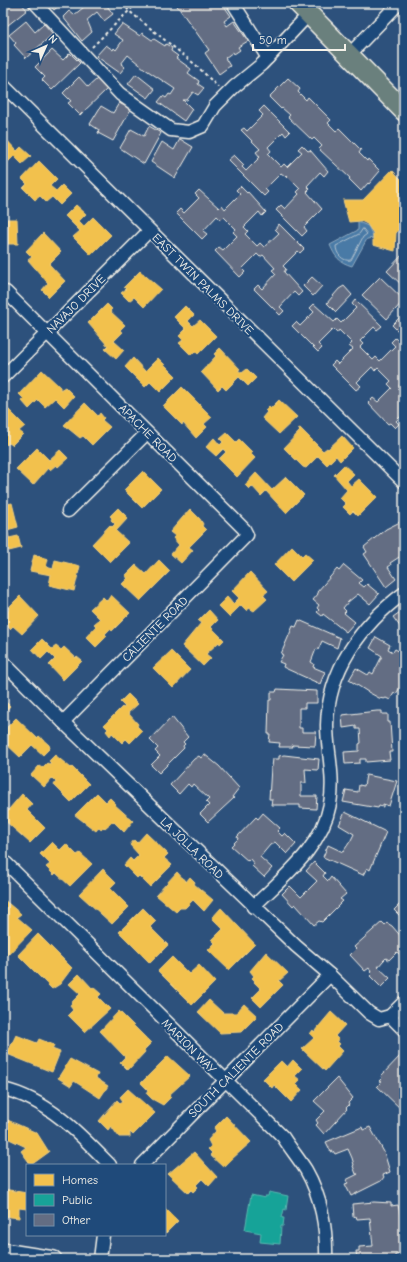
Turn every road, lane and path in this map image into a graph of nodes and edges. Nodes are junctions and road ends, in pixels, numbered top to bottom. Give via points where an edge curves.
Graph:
1 (36, 3) edge
2 (123, 3) edge
3 (137, 3) edge
4 (233, 3) edge
5 (399, 3) edge
6 (304, 8) edge
7 (129, 11) junction
8 (84, 55) junction
9 (349, 55) junction
10 (268, 58) junction
11 (4, 88) edge
12 (226, 96) junction
13 (404, 111) edge
14 (149, 231) junction
15 (6, 292) dead end
16 (48, 332) junction
17 (3, 377) edge
18 (147, 433) junction
19 (404, 480) edge
20 (68, 510) dead end
21 (247, 535) joint
22 (404, 593) edge
23 (3, 662) edge
24 (63, 722) junction
25 (3, 860) edge
26 (253, 907) junction
27 (330, 975) junction
28 (404, 1002) edge
29 (390, 1016) junction
30 (404, 1030) edge
31 (226, 1082) junction
32 (3, 1089) edge
33 (109, 1164) edge
34 (143, 1164) edge
35 (103, 1236) edge
36 (3, 1251) edge
37 (54, 1259) edge
38 (100, 1259) edge
39 (326, 1259) edge

1 - 8 street
2 - 7 path
3 - 7 path
4 - 10 street
5 - 9 street
6 - 9 main road
6 - 10 street via 280,46
7 - 8 path
7 - 12 path via 197,66
8 - 12 street via 120,94 171,130 189,132 203,126 215,106
9 - 13 main road
10 - 12 street
11 - 14 street, EAST TWIN PALMS DRIVE
14 - 16 street, NAVAJO DRIVE
14 - 19 street, EAST TWIN PALMS DRIVE
15 - 16 street, APACHE ROAD
16 - 17 street, NAVAJO DRIVE
16 - 18 street, APACHE ROAD
18 - 20 street
18 - 21 street, APACHE ROAD via 244,529
21 - 24 street, CALIENTE ROAD
22 - 26 street via 370,624 350,648 336,676 329,699 327,726 332,781 330,804 321,828 306,854
23 - 24 street, LA JOLLA ROAD
24 - 26 street, LA JOLLA ROAD
25 - 31 street, MARION WAY
26 - 27 street, LA JOLLA ROAD
27 - 29 street, LA JOLLA ROAD via 369,1013 379,1019
27 - 31 street, SOUTH CALIENTE ROAD
28 - 29 street
29 - 30 street
31 - 34 street, SOUTH CALIENTE ROAD
31 - 39 street, MARION WAY via 283,1137 306,1171 321,1207 327,1239
32 - 33 street via 44,1107 76,1130
35 - 38 street
36 - 37 street

